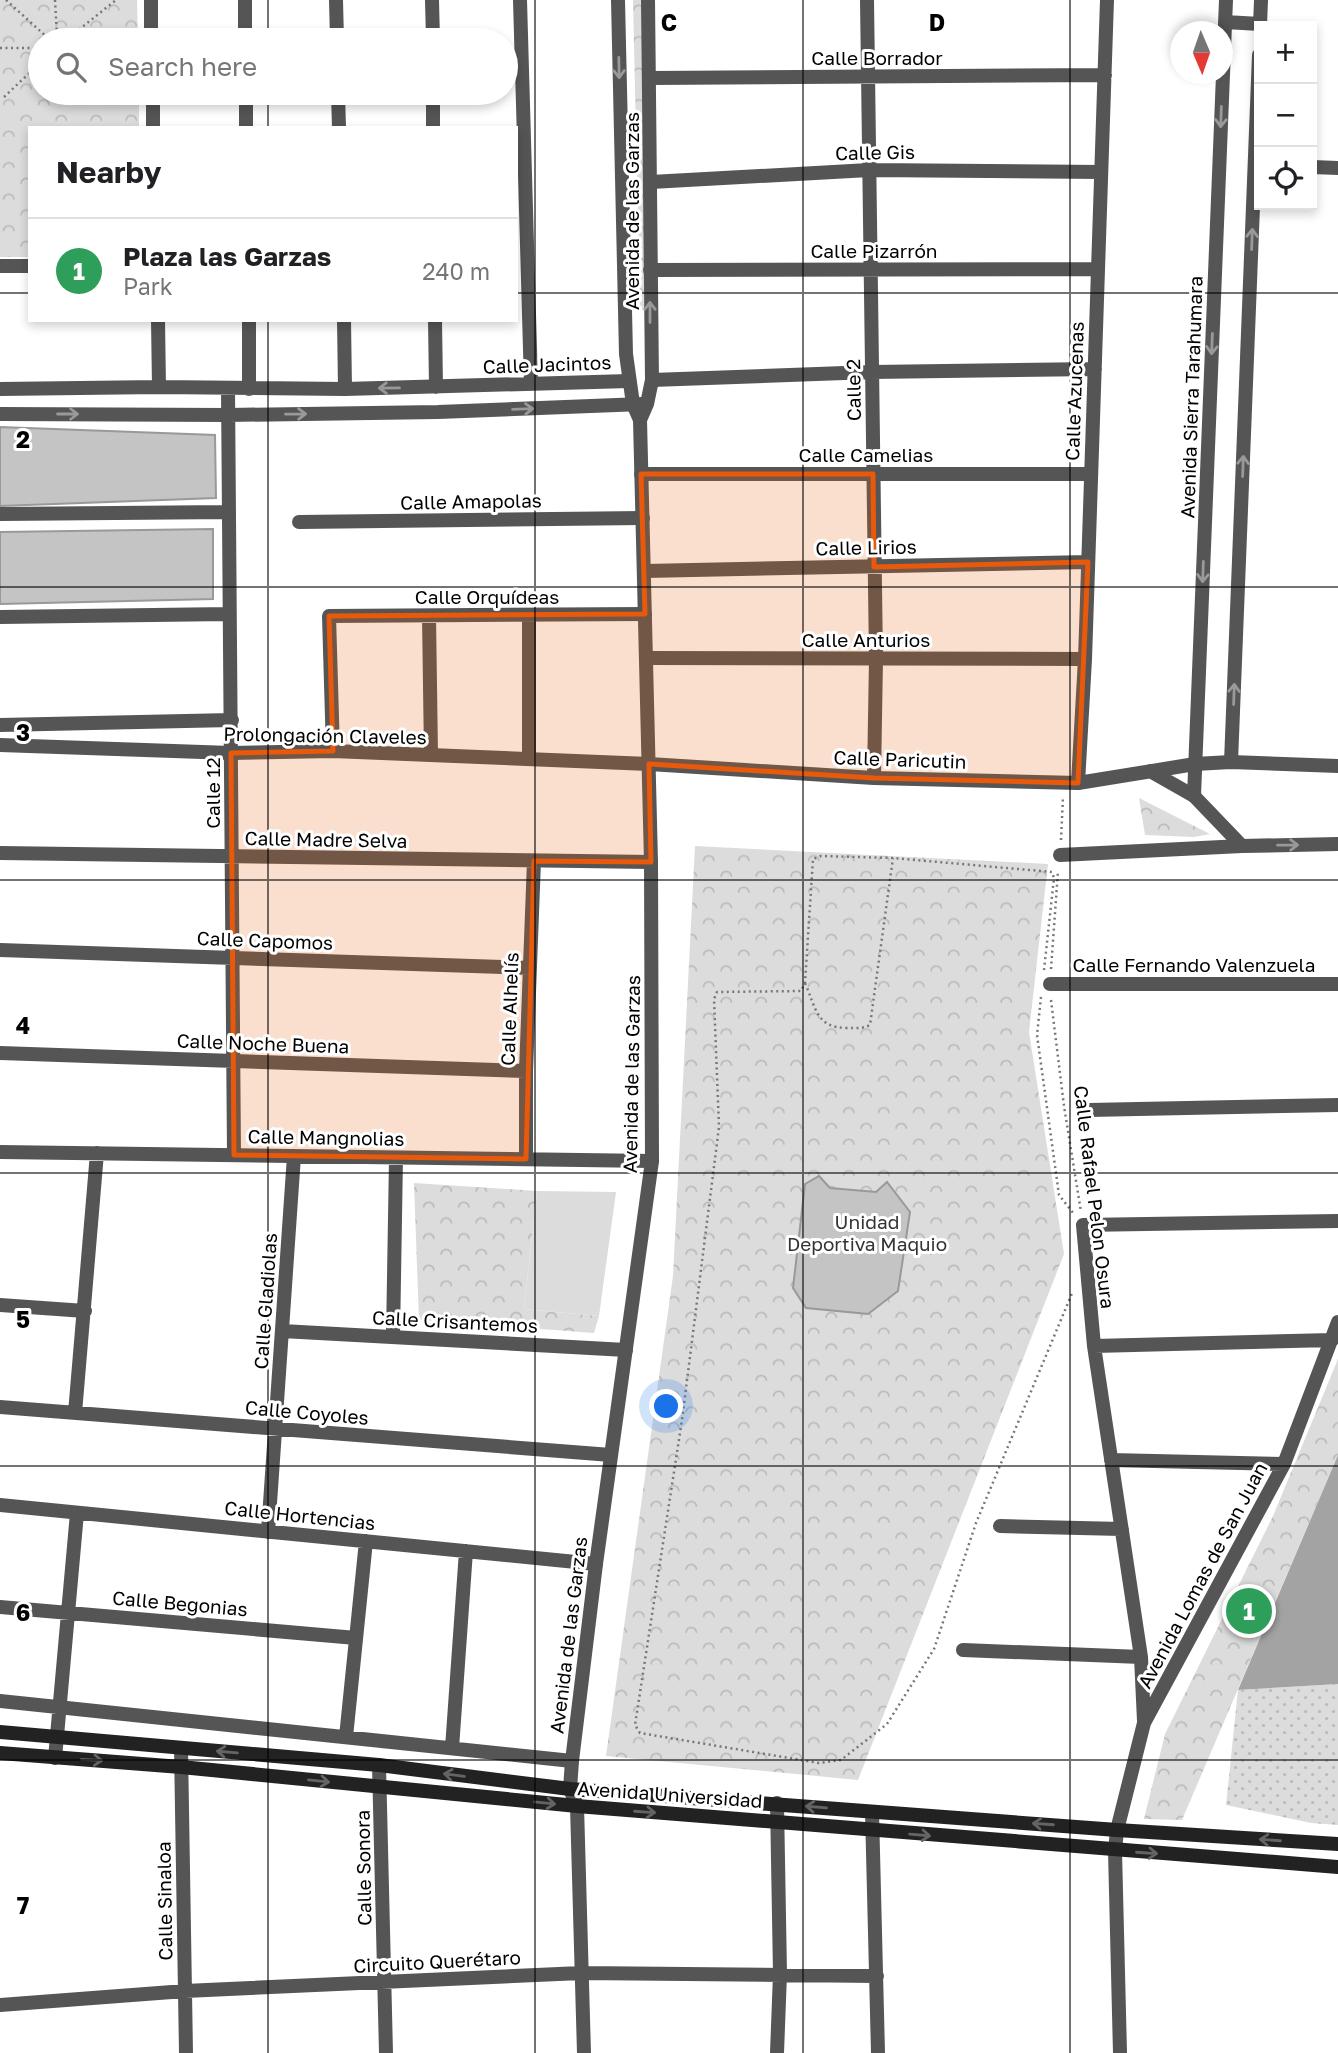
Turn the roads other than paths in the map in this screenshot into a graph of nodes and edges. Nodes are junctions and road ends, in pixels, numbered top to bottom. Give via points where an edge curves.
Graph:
1 (150, 0) edge
2 (244, 0) edge
3 (336, 0) edge
4 (432, 0) edge
5 (520, 0) edge
6 (618, 0) edge
7 (648, 0) edge
8 (867, 0) edge
9 (1107, 0) edge
10 (1226, 0) edge
11 (1261, 0) edge
12 (1225, 21) edge
13 (1260, 21) edge
14 (1233, 23) edge
15 (1254, 24) edge
16 (151, 28) edge
17 (245, 28) edge
18 (337, 28) edge
19 (433, 28) edge
20 (1105, 75) junction
21 (868, 76) junction
22 (650, 78) junction
23 (1222, 84) edge
24 (1258, 84) edge
25 (153, 105) edge
26 (246, 105) edge
27 (338, 105) edge
28 (433, 105) edge
29 (153, 126) edge
30 (246, 126) edge
31 (339, 126) edge
32 (433, 126) edge
33 (1257, 147) edge
34 (1317, 167) edge
35 (1338, 168) edge
36 (869, 170) junction
37 (1101, 172) junction
38 (650, 182) junction
39 (1255, 210) edge
40 (0, 266) edge
41 (28, 266) edge
42 (870, 269) junction
43 (1098, 269) junction
44 (650, 270) junction
45 (158, 322) edge
46 (248, 322) edge
47 (344, 322) edge
48 (435, 322) edge
49 (1094, 369) junction
50 (872, 372) junction
51 (652, 380) junction
52 (629, 381) junction
53 (531, 384) junction
54 (159, 387) junction
55 (436, 387) junction
56 (0, 389) edge
57 (249, 389) junction
58 (345, 389) junction
59 (228, 390) junction
60 (640, 404) junction
61 (0, 414) edge
62 (228, 415) junction
63 (641, 474) junction
64 (873, 474) junction
65 (1091, 474) junction
66 (229, 512) junction
67 (0, 514) edge
68 (643, 518) junction
69 (299, 522) dead end
70 (1088, 562) junction
71 (874, 567) junction
72 (645, 571) junction
73 (229, 614) junction
74 (645, 614) junction
75 (529, 615) junction
76 (429, 616) junction
77 (0, 617) edge
78 (646, 658) junction
79 (876, 659) junction
80 (1084, 659) junction
81 (232, 720) junction
82 (0, 725) edge
83 (0, 745) edge
84 (333, 751) junction
85 (231, 753) junction
86 (431, 755) junction
87 (529, 759) junction
88 (1231, 762) junction
89 (649, 764) junction
90 (1195, 764) junction
91 (1338, 766) edge
92 (1150, 771) junction
93 (874, 778) junction
94 (1071, 782) junction
95 (1194, 796) junction
96 (1338, 844) edge
97 (1242, 846) junction
98 (0, 853) edge
99 (1060, 855) road end
100 (232, 856) junction
101 (534, 861) junction
102 (651, 862) junction
103 (0, 950) edge
104 (233, 958) junction
105 (529, 968) junction
106 (1338, 984) edge
107 (1045, 990) road end
108 (0, 1053) edge
109 (233, 1061) junction
110 (526, 1071) junction
111 (1338, 1105) edge
112 (1089, 1110) dead end
113 (0, 1152) edge
114 (97, 1153) junction
115 (234, 1155) junction
116 (294, 1156) junction
117 (396, 1158) junction
118 (526, 1159) junction
119 (652, 1161) junction
120 (1338, 1221) edge
121 (0, 1305) edge
122 (85, 1311) junction
123 (1338, 1322) edge
124 (282, 1331) junction
125 (393, 1337) junction
126 (1332, 1340) junction
127 (1094, 1346) junction
128 (626, 1350) junction
129 (0, 1407) edge
130 (75, 1413) junction
131 (275, 1428) junction
132 (611, 1455) junction
133 (1111, 1460) junction
134 (1284, 1464) junction
135 (0, 1505) edge
136 (77, 1513) junction
137 (999, 1526) dead end
138 (1122, 1529) junction
139 (268, 1532) junction
140 (366, 1541) junction
141 (466, 1551) junction
142 (596, 1564) junction
143 (0, 1607) edge
144 (68, 1613) junction
145 (356, 1638) junction
146 (963, 1650) dead end
147 (1141, 1657) junction
148 (0, 1701) edge
149 (59, 1708) junction
150 (1144, 1723) junction
151 (0, 1732) edge
152 (56, 1737) junction
153 (346, 1737) junction
154 (181, 1748) junction
155 (452, 1748) junction
156 (0, 1753) edge
157 (55, 1758) junction
158 (572, 1761) junction
159 (379, 1765) junction
160 (181, 1767) junction
161 (380, 1787) junction
162 (570, 1789) junction
163 (778, 1803) junction
164 (577, 1807) junction
165 (872, 1812) junction
166 (777, 1822) junction
167 (1117, 1830) junction
168 (872, 1832) junction
169 (1338, 1844) edge
170 (1115, 1851) junction
171 (1338, 1867) edge
172 (581, 1973) junction
173 (780, 1974) junction
174 (877, 1976) junction
175 (384, 1982) junction
176 (185, 1991) junction
177 (0, 2005) edge
178 (186, 2053) edge
179 (386, 2053) edge
180 (584, 2053) edge
181 (777, 2053) edge
182 (878, 2053) edge
183 (1120, 2053) edge

1 - 16 street
2 - 17 street
3 - 18 street
4 - 19 street
5 - 53 street
6 -> 52 street, Avenida de las Garzas
7 - 22 street, Avenida de las Garzas
8 - 21 street, Calle 2
9 - 20 street, Calle Azucenas
10 - 12 street, Avenida Sierra Tarahumara
11 - 13 street
14 - 15 street
20 - 21 street, Calle Borrador
20 - 37 street, Calle Azucenas
21 - 22 street, Calle Borrador
21 - 36 street, Calle 2
22 - 38 street, Avenida de las Garzas
23 -> 90 street, Avenida Sierra Tarahumara
24 - 33 street
25 - 29 street
26 - 30 street
27 - 31 street
28 - 32 street
34 - 35 street
36 - 37 street, Calle Gis
36 - 38 street, Calle Gis
36 - 42 street, Calle 2
37 - 43 street, Calle Azucenas
38 - 44 street, Avenida de las Garzas
88 -> 39 street
40 - 41 street
42 - 43 street, Calle Pizarrón
42 - 44 street, Calle Pizarrón
42 - 50 street, Calle 2
43 - 49 street, Calle Azucenas
51 -> 44 street, Avenida de las Garzas
45 - 54 street
46 - 57 street
47 - 58 street
48 - 55 street
49 - 50 street, Calle Jacintos
49 - 65 street, Calle Azucenas
50 - 51 street, Calle Jacintos
50 - 64 street, Calle 2
51 - 52 street, Calle Jacintos
51 - 60 street, Avenida de las Garzas
52 - 53 street, Calle Jacintos
52 - 60 street, Avenida de las Garzas
53 - 55 street, Calle Jacintos
54 - 56 street, Calle Jacintos
54 - 59 street, Calle Jacintos
55 -> 58 street, Calle Jacintos
57 - 58 street, Calle Jacintos
57 - 59 street, Calle Jacintos
59 - 62 street, Calle 12
62 -> 60 street
60 - 63 street, Avenida de las Garzas
61 -> 62 street
62 - 66 street, Calle 12
63 - 64 street, Calle Camelias
63 - 68 street, Avenida de las Garzas
64 - 65 street, Calle Camelias
64 - 71 street, Calle 2
65 - 70 street, Calle Azucenas
66 - 67 street
66 - 73 street, Calle 12
68 - 69 street, Calle Amapolas
68 - 72 street, Avenida de las Garzas
70 - 71 street, Calle Lirios
70 - 80 street, Calle Azucenas
71 - 72 street, Calle Lirios
71 - 79 street, Calle 2
72 - 74 street, Avenida de las Garzas
73 - 77 street
73 - 81 street, Calle 12
74 - 75 street, Calle Orquídeas
74 - 78 street, Avenida de las Garzas
75 - 76 street, Calle Orquídeas
75 - 87 street
76 - 84 street, Calle Orquídeas via 329,616
76 - 86 street
78 - 79 street, Calle Anturios
78 - 89 street, Avenida de las Garzas
79 - 80 street, Calle Anturios
79 - 93 street, Calle 2
80 - 94 street, Calle Azucenas
81 - 82 street
81 - 85 street, Calle 12
83 - 85 street, Prolongación Claveles
84 - 85 street, Prolongación Claveles
84 - 86 street, Prolongación Claveles
85 - 100 street, Calle 12
86 - 87 street, Prolongación Claveles
87 - 89 street, Prolongación Claveles
88 - 90 street, Calle Paricutin
88 - 91 street, Calle Paricutin
89 - 93 street, Calle Paricutin
89 - 102 street, Avenida de las Garzas
90 - 92 street, Calle Paricutin
90 - 95 street, Avenida Sierra Tarahumara
92 - 94 street, Calle Paricutin
92 - 95 street
93 - 94 street, Calle Paricutin
95 - 97 street
97 -> 96 street
97 - 99 street
98 - 100 street, Calle Madre Selva
100 - 101 street, Calle Madre Selva
100 - 104 street, Calle 12
101 - 102 street, Calle Madre Selva
101 - 105 street, Calle Alhelís
102 - 119 street, Avenida de las Garzas
103 - 104 street, Calle Capomos
104 - 105 street, Calle Capomos
104 - 109 street, Calle 12
105 - 110 street, Calle Alhelís
106 - 107 street, Calle Fernando Valenzuela
108 - 109 street, Calle Noche Buena
109 - 110 street, Calle Noche Buena
109 - 115 street, Calle 12
110 - 118 street, Calle Alhelís
111 - 112 street
113 - 114 street, Calle Mangnolias
114 - 115 street, Calle Mangnolias
114 - 122 street
115 - 116 street, Calle Mangnolias
116 - 117 street, Calle Mangnolias
116 - 124 street, Calle Gladiolas
117 - 118 street, Calle Mangnolias
117 - 125 street
118 - 119 street, Calle Mangnolias
119 - 128 street, Avenida de las Garzas
120 - 127 street, Calle Rafael Pelon Osura via 1083,1225
121 - 122 street
122 - 130 street
123 - 126 street, Avenida Lomas de San Juan
124 - 125 street, Calle Crisantemos
124 - 131 street, Calle Gladiolas
125 - 128 street, Calle Crisantemos
126 - 127 street
126 - 134 street, Avenida Lomas de San Juan
127 - 133 street, Calle Rafael Pelon Osura
128 - 132 street, Avenida de las Garzas
129 - 130 street, Calle Coyoles
130 - 131 street, Calle Coyoles
131 - 132 street, Calle Coyoles
131 - 139 street, Calle Gladiolas
132 - 142 street, Avenida de las Garzas
133 - 134 street
133 - 138 street, Calle Rafael Pelon Osura
134 - 150 street, Avenida Lomas de San Juan
135 - 136 street, Calle Hortencias
136 - 139 street, Calle Hortencias
136 - 144 street
137 - 138 street
138 - 147 street, Calle Rafael Pelon Osura
139 - 140 street, Calle Hortencias
140 - 141 street, Calle Hortencias
140 - 145 street
141 - 142 street, Calle Hortencias
141 - 155 street
142 - 158 street, Avenida de las Garzas
143 - 144 street, Calle Begonias
144 - 145 street, Calle Begonias
144 - 149 street
145 - 153 street
146 - 147 street
147 - 150 street, Calle Rafael Pelon Osura
148 - 149 street
149 - 152 street
149 - 153 street
150 - 167 street, Avenida Lomas de San Juan
151 - 152 main road, Avenida Universidad
152 - 154 main road, Avenida Universidad
152 - 157 street
153 - 155 street
159 -> 154 main road, Avenida Universidad
154 - 160 street, Calle Sinaloa
155 - 158 street
156 - 157 main road, Avenida Universidad
157 -> 160 main road, Avenida Universidad
158 - 162 street, Avenida de las Garzas
159 - 161 street, Calle Sonora
162 -> 159 main road, Avenida Universidad
160 -> 161 main road, Avenida Universidad
160 - 176 street, Calle Sinaloa
161 -> 164 main road, Avenida Universidad
161 - 175 street, Calle Sonora
162 - 163 main road, Avenida Universidad
162 - 164 street, Avenida de las Garzas
165 -> 163 main road, Avenida Universidad
163 - 166 street
164 -> 166 main road, Avenida Universidad
164 - 172 street, Avenida de las Garzas
167 -> 165 main road, Avenida Universidad
165 - 168 street
166 - 168 main road, Avenida Universidad
166 - 173 street
169 -> 167 main road, Avenida Universidad
167 - 170 street, Avenida Lomas de San Juan
168 -> 170 main road, Avenida Universidad
168 - 174 street
170 -> 171 main road, Avenida Universidad
170 - 183 street, Avenida Lomas de San Juan
172 - 173 street, Circuito Querétaro
172 - 175 street, Circuito Querétaro
172 - 180 street, Avenida de las Garzas
173 - 174 street, Circuito Querétaro
173 - 181 street
174 - 182 street
175 - 176 street, Circuito Querétaro
175 - 179 street, Calle Sonora
176 - 177 street, Circuito Querétaro
176 - 178 street, Calle Sinaloa

